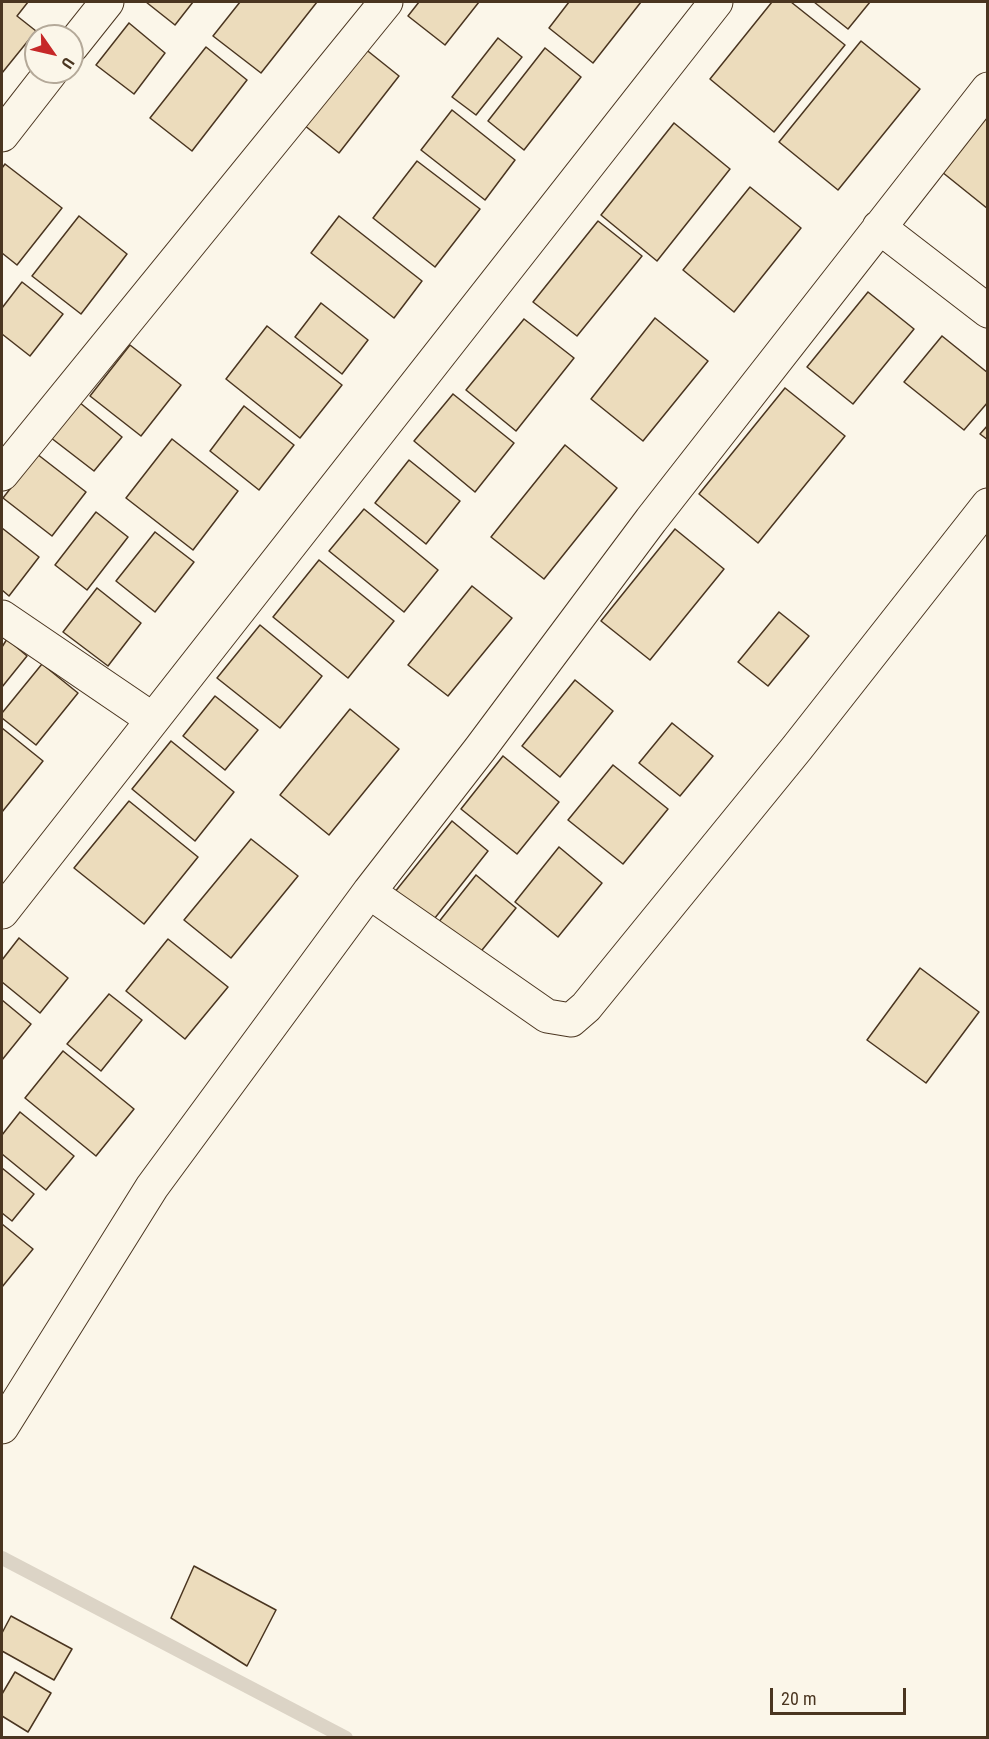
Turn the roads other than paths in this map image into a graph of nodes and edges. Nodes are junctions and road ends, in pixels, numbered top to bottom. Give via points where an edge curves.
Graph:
1 (107, 2) edge
2 (386, 2) edge
3 (716, 2) edge
4 (84, 31) edge
5 (42, 84) edge
6 (987, 89) edge
7 (2, 135) edge
8 (879, 227) junction
9 (987, 311) edge
10 (2, 474) edge
11 (987, 505) edge
12 (2, 616) edge
13 (152, 718) junction
14 (369, 892) junction
15 (2, 912) edge
16 (2, 1427) edge

1 - 4 street
2 - 10 street
3 - 13 street
5 - 7 street
6 - 8 street
8 - 9 street
8 - 14 street
11 - 14 street via 782,766 586,1007 571,1020 547,1016
12 - 13 street
13 - 15 street
14 - 16 street via 152,1187

